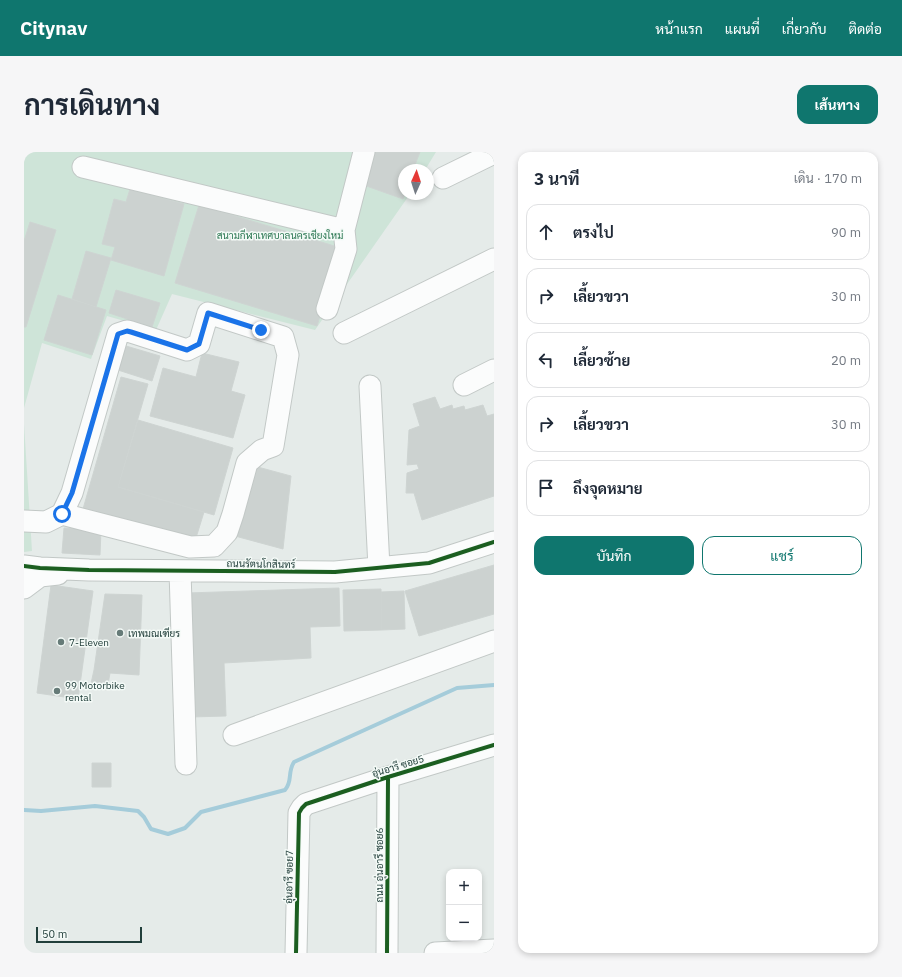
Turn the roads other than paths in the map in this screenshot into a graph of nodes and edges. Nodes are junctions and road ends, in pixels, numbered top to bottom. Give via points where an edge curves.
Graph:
1 (364, 152) edge
2 (494, 153) edge
3 (83, 167) dead end
4 (443, 178) dead end
5 (344, 230) junction
6 (494, 259) edge
7 (328, 309) dead end
8 (344, 333) dead end
9 (494, 370) edge
10 (464, 385) dead end
11 (370, 386) dead end
12 (62, 514) junction
13 (24, 521) edge
14 (494, 542) edge
15 (24, 566) edge
16 (380, 568) junction
17 (89, 570) junction
18 (180, 571) junction
19 (24, 588) edge
20 (494, 641) edge
21 (234, 735) dead end
22 (494, 745) edge
23 (186, 764) dead end
24 (388, 778) junction
25 (306, 804) joint
26 (494, 950) edge
27 (296, 953) edge
28 (387, 953) edge
29 (441, 953) edge

1 - 5 street
2 - 4 street
3 - 5 street
5 - 7 street via 346,249
6 - 8 street
9 - 10 street
11 - 16 street
12 - 12 street via 72,493 118,334 127,331 187,350 199,344 208,313 283,337 288,355 273,446 262,450 247,463 227,532 214,546 190,547
12 - 13 street via 46,522
14 - 16 street, ถนนรัตนโกสินทร์ via 429,563
15 - 17 street, ถนนรัตนโกสินทร์
16 - 18 street, ถนนรัตนโกสินทร์ via 335,572
17 - 18 street, ถนนรัตนโกสินทร์
17 - 19 street, ถนนรัตนโกสินทร์ via 40,576
18 - 23 street
20 - 21 street
22 - 24 street, อุ่นอารี ซอย5
24 - 25 street, อุ่นอารี ซอย5
24 - 28 street, ถนน อุ่นอารี ซอย6
25 - 27 street, อุ่นอารี ซอย7 via 299,813
26 - 29 street

